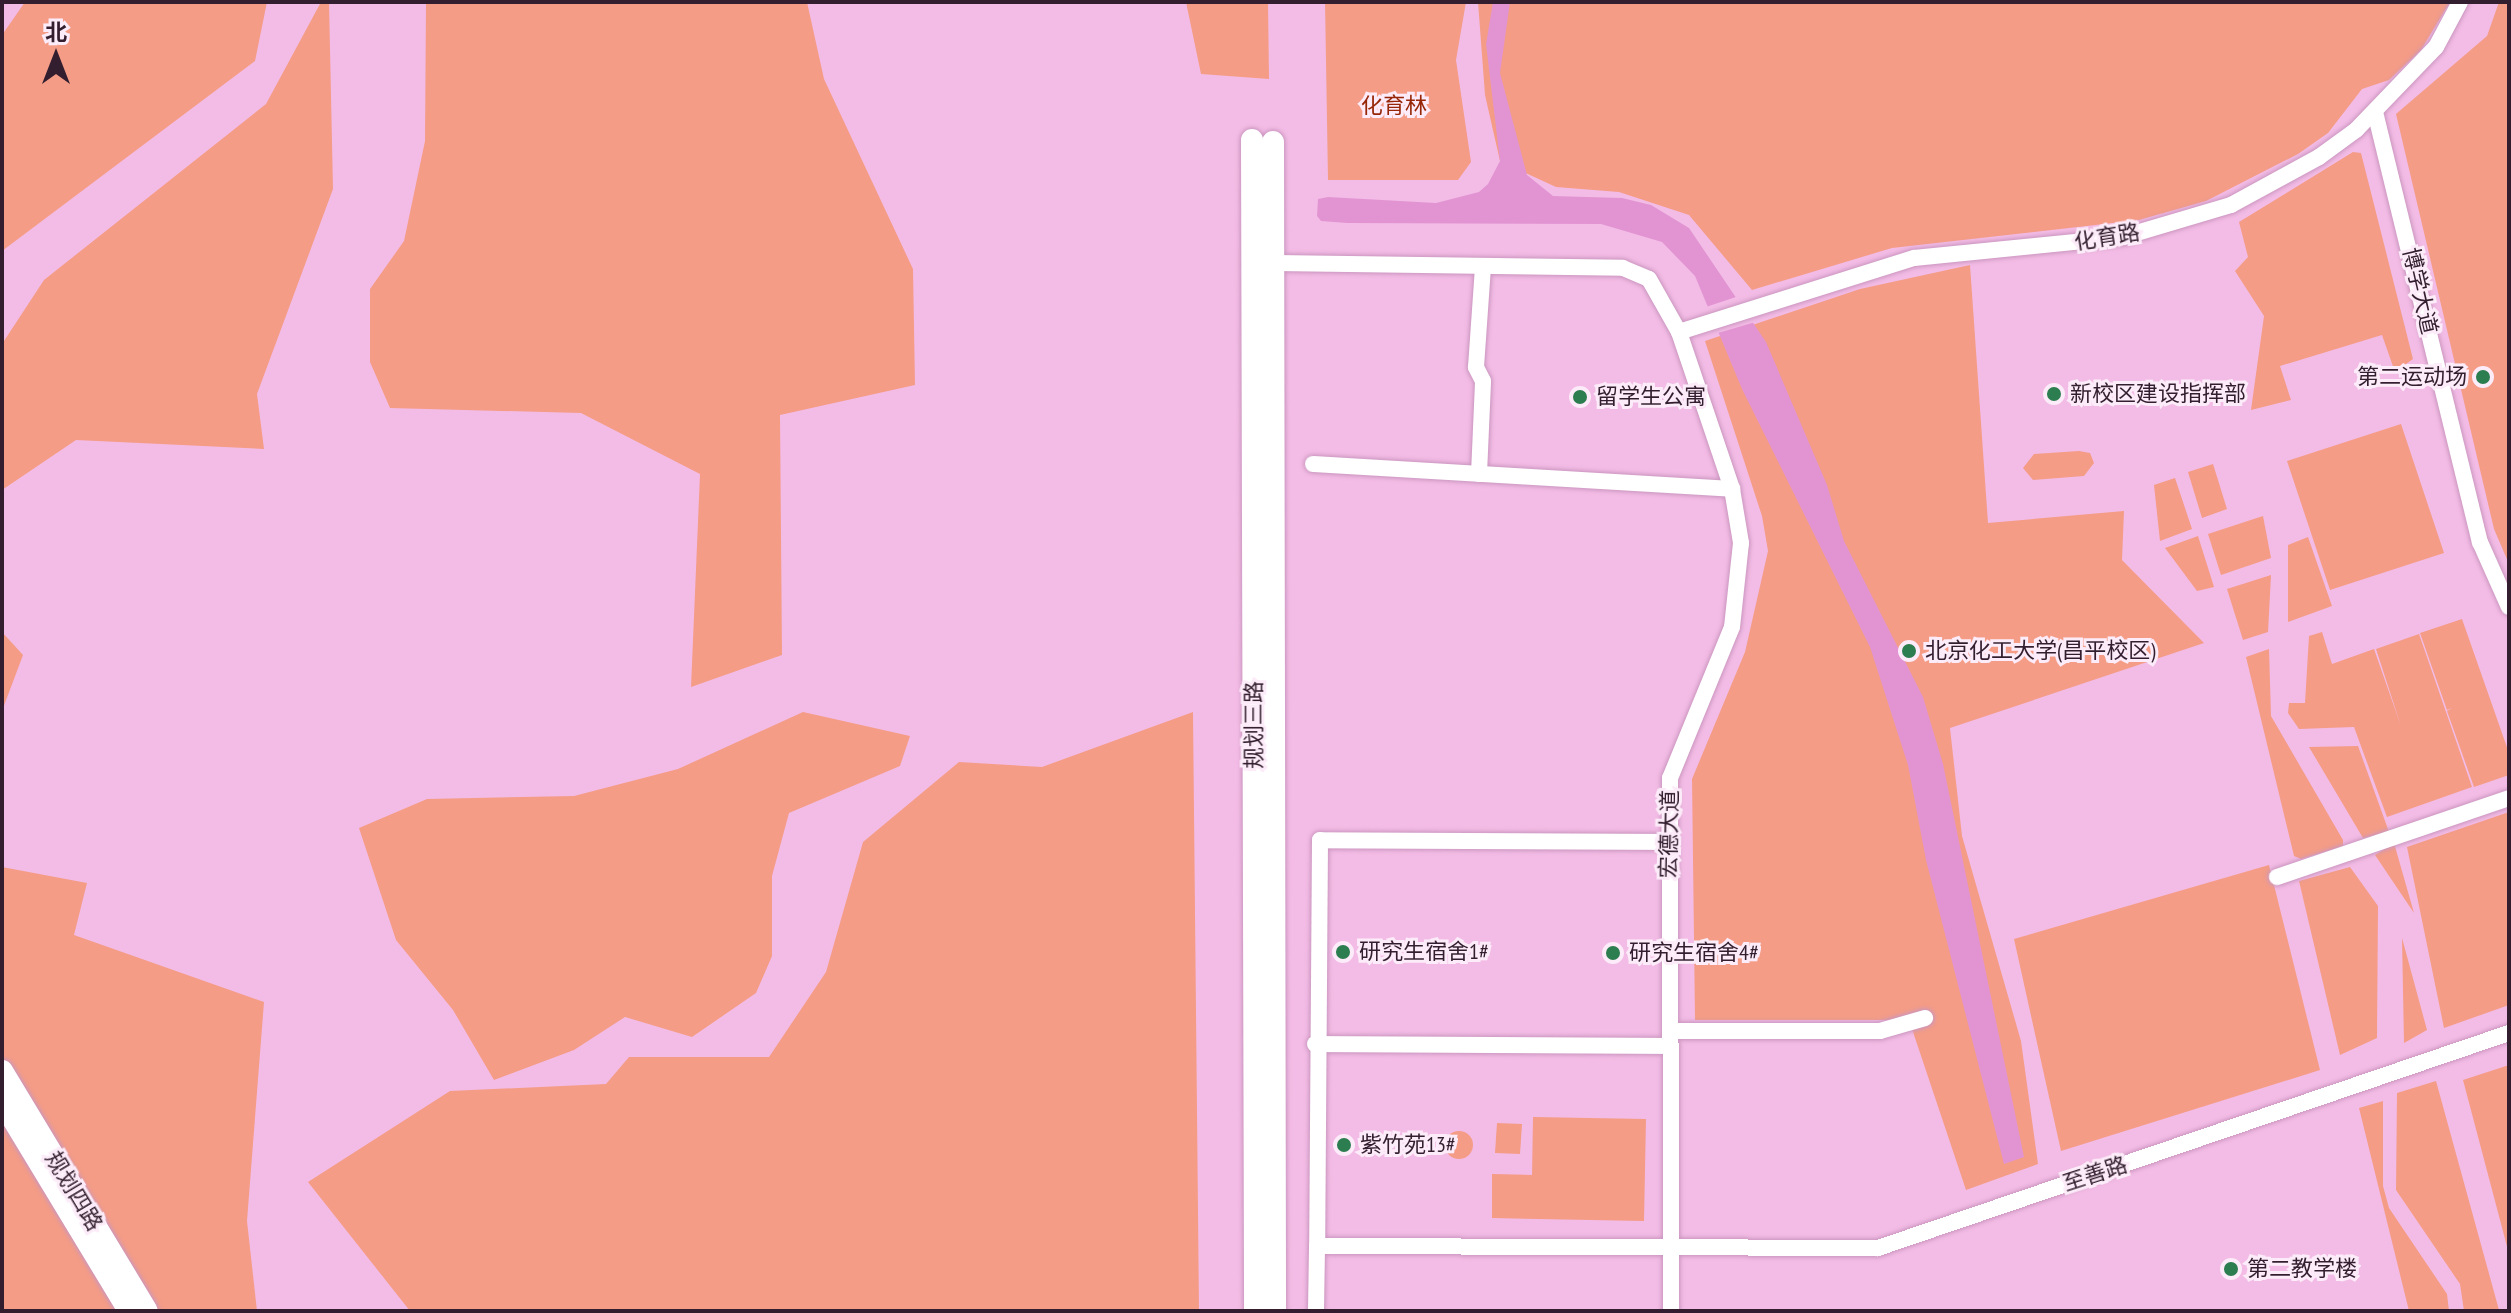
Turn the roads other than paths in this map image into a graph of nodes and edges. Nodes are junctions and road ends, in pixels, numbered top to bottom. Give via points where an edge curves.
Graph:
1 (2460, 2) edge
2 (2375, 112) junction
3 (1275, 263) junction
4 (1483, 267) junction
5 (1679, 332) junction
6 (1313, 464) dead end
7 (1479, 474) junction
8 (1732, 489) junction
9 (2509, 607) edge
10 (2509, 798) edge
11 (1669, 842) junction
12 (2277, 877) dead end
13 (1925, 1018) dead end
14 (2509, 1033) edge
15 (1670, 1038) junction
16 (1315, 1044) junction
17 (2, 1071) edge
18 (2, 1101) edge
19 (1317, 1246) junction
20 (1265, 1248) junction
21 (1671, 1251) junction
22 (129, 1311) edge
23 (147, 1311) edge
24 (1255, 1311) edge
25 (1275, 1311) edge
26 (1316, 1311) edge
27 (1671, 1311) edge

1 - 2 street, 化育路 via 2436,47
2 - 5 street, 化育路 via 2319,157 2196,218 2123,237 1922,256
2 - 9 street, 博学大道 via 2477,528
3 - 4 street, 宏德大道
3 - 20 main road, 规划三路
3 - 20 main road, 规划三路 via 1262,141
4 - 5 street, 宏德大道 via 1637,271 1657,289
4 - 7 street via 1476,367 1483,381
5 - 8 street, 宏德大道
6 - 7 street
7 - 8 street
8 - 11 street, 宏德大道 via 1741,543 1736,612 1670,778
10 - 12 street
11 - 15 street, 宏德大道
11 - 16 street via 1320,840
13 - 15 street via 1880,1031
14 - 21 street, 至善路 via 1878,1248
15 - 16 street
15 - 21 street, 宏德大道
16 - 19 street
17 - 23 main road, 规划四路
18 - 22 main road, 规划四路
19 - 21 street, 至善路
19 - 26 street
20 - 24 main road, 规划三路
20 - 25 main road, 规划三路
21 - 27 street, 宏德大道

